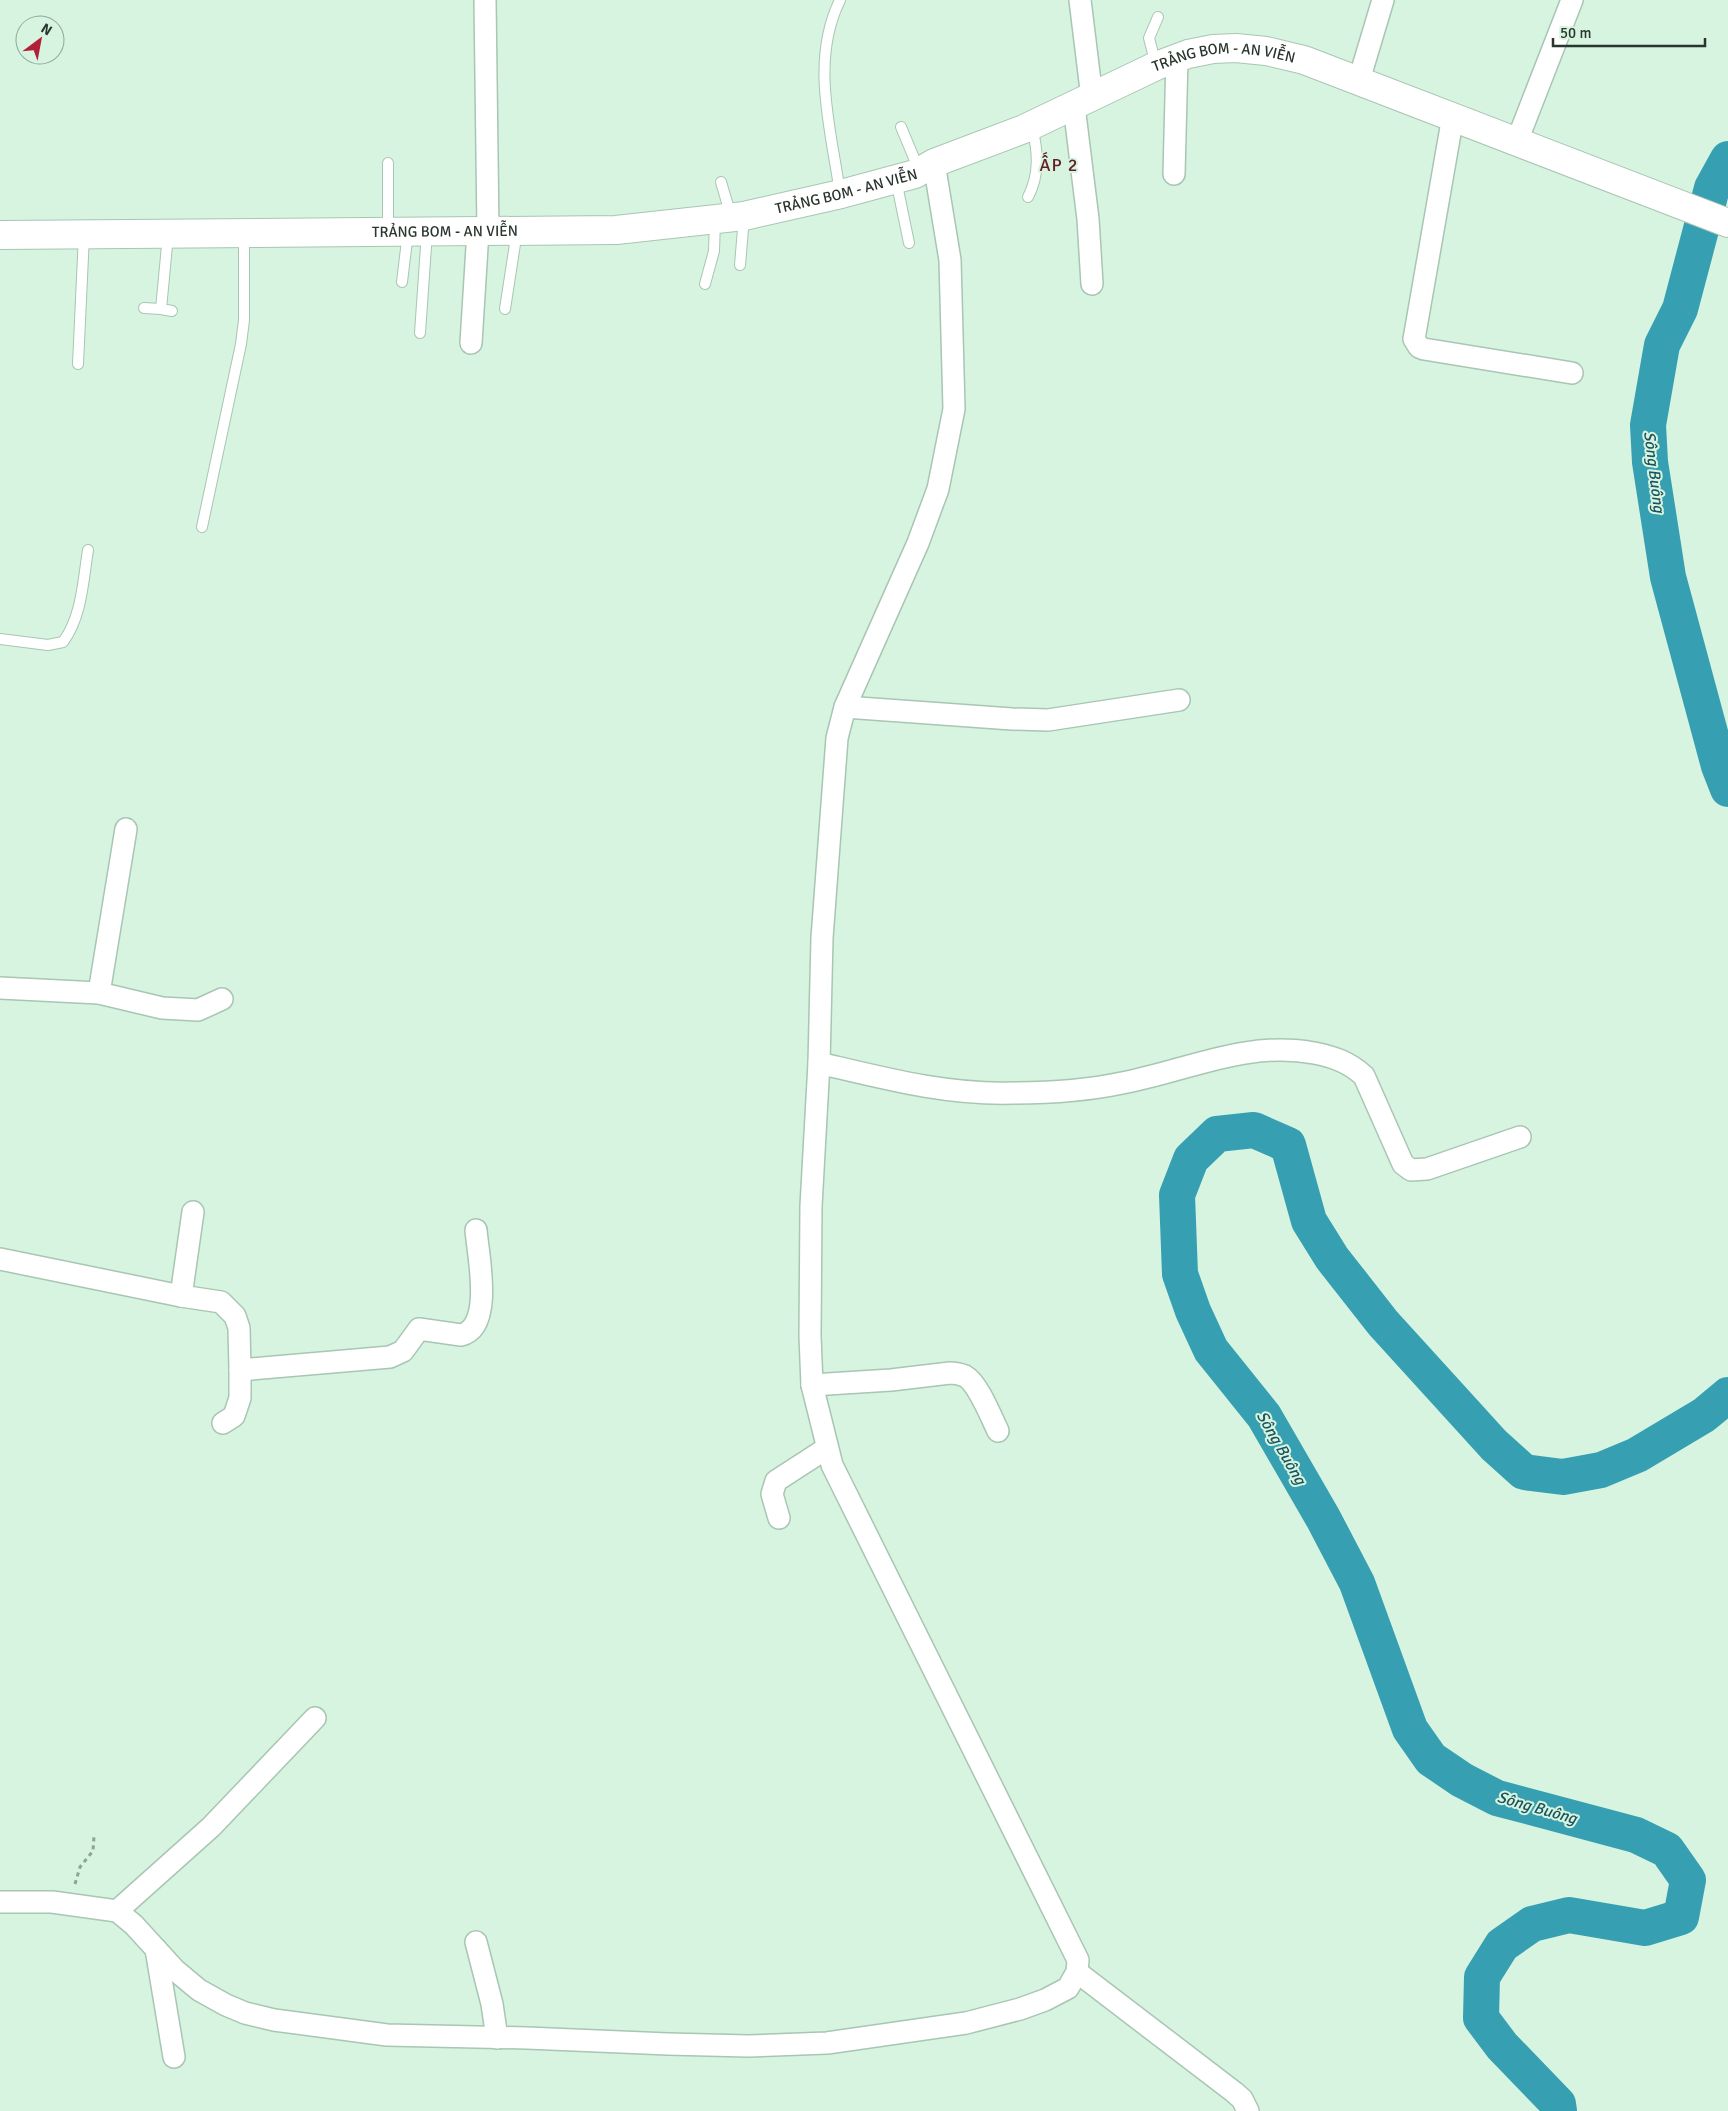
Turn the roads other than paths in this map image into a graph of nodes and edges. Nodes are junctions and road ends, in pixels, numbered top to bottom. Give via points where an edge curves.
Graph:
1 (485, 0) edge
2 (840, 0) edge
3 (1080, 0) edge
4 (1383, 0) edge
5 (1572, 0) edge
6 (1158, 17) dead end
7 (1166, 62) junction
8 (1359, 80) junction
9 (1083, 102) junction
10 (1453, 116) junction
11 (1031, 126) junction
12 (901, 127) dead end
13 (1517, 142) junction
14 (388, 163) dead end
15 (916, 171) junction
16 (1174, 174) dead end
17 (721, 182) dead end
18 (841, 194) junction
19 (1028, 197) dead end
20 (730, 217) junction
21 (1728, 223) edge
22 (517, 230) junction
23 (408, 231) junction
24 (483, 231) junction
25 (244, 233) junction
26 (84, 234) junction
27 (168, 234) junction
28 (0, 235) edge
29 (909, 243) dead end
30 (740, 265) dead end
31 (402, 282) dead end
32 (704, 284) dead end
33 (1092, 284) dead end
34 (144, 308) dead end
35 (161, 309) junction
36 (505, 309) dead end
37 (172, 311) dead end
38 (420, 333) dead end
39 (471, 343) dead end
40 (78, 364) dead end
41 (1572, 373) dead end
42 (202, 527) dead end
43 (88, 550) dead end
44 (0, 639) edge
45 (1179, 700) dead end
46 (844, 707) junction
47 (126, 829) dead end
48 (0, 988) edge
49 (99, 993) junction
50 (222, 999) dead end
51 (819, 1063) junction
52 (1520, 1137) dead end
53 (193, 1212) dead end
54 (476, 1230) dead end
55 (0, 1259) edge
56 (181, 1296) junction
57 (240, 1370) junction
58 (812, 1385) junction
59 (223, 1423) dead end
60 (998, 1431) dead end
61 (827, 1448) junction
62 (779, 1518) dead end
63 (315, 1718) dead end
64 (0, 1902) edge
65 (118, 1911) junction
66 (476, 1942) dead end
67 (156, 1948) junction
68 (1078, 1972) junction
69 (497, 2038) junction
70 (174, 2057) dead end
71 (1248, 2111) edge

1 - 24 street
2 - 18 lane via 827,37 824,93
3 - 9 street
4 - 8 street
5 - 13 street
6 - 7 lane via 1149,38
7 - 8 main road, TRẢNG BOM - AN VIỄN via 1213,49 1246,49 1304,60
7 - 9 main road, TRẢNG BOM - AN VIỄN
7 - 16 street
8 - 10 main road, TRẢNG BOM - AN VIỄN
9 - 11 main road, TRẢNG BOM - AN VIỄN
9 - 33 street
10 - 13 main road, TRẢNG BOM - AN VIỄN
10 - 41 street via 1414,339 1424,349
11 - 15 main road, TRẢNG BOM - AN VIỄN
11 - 19 lane via 1037,147 1037,171
12 - 15 lane
13 - 21 main road, TRẢNG BOM - AN VIỄN
14 - 23 lane
15 - 18 main road, TRẢNG BOM - AN VIỄN
15 - 29 lane
15 - 46 street via 950,260 954,409 938,489 918,544
17 - 20 lane
18 - 20 main road, TRẢNG BOM - AN VIỄN
20 - 22 main road, TRẢNG BOM - AN VIỄN via 616,230
20 - 30 lane
20 - 32 lane via 714,251
22 - 24 main road, TRẢNG BOM - AN VIỄN
22 - 36 lane
23 - 24 main road, TRẢNG BOM - AN VIỄN
23 - 25 main road, TRẢNG BOM - AN VIỄN
23 - 31 lane
23 - 38 lane
24 - 39 street
25 - 27 main road, TRẢNG BOM - AN VIỄN
25 - 42 lane via 241,344
26 - 27 main road, TRẢNG BOM - AN VIỄN
26 - 28 main road, TRẢNG BOM - AN VIỄN
26 - 40 lane
27 - 35 lane
34 - 35 lane
35 - 37 lane
43 - 44 lane via 80,606 63,642 48,645
45 - 46 street via 1048,720
46 - 51 street via 837,738 831,805 822,938
47 - 49 street
48 - 49 street
49 - 50 street via 162,1008 198,1010
51 - 52 street via 908,1084 954,1091 1014,1093 1121,1083 1217,1058 1284,1049 1327,1055 1354,1066 1364,1076 1402,1164 1411,1170 1428,1168
51 - 58 street via 811,1206
53 - 56 street
54 - 57 street via 482,1296 480,1314 467,1334 420,1329 403,1350 390,1357
55 - 56 street
56 - 57 street via 221,1302 235,1316 239,1328
57 - 59 street via 240,1398 234,1416
58 - 60 street via 959,1374 973,1384
58 - 61 street
61 - 62 street via 776,1481 772,1494
61 - 68 street via 836,1474 1078,1960
63 - 65 street via 211,1827
64 - 65 street via 52,1902
65 - 67 street
66 - 69 street
67 - 69 street via 199,1990 245,2013 387,2035
67 - 70 street
68 - 69 street via 1068,1988 1020,2009 966,2023 828,2043 748,2046
68 - 71 street via 1234,2092

